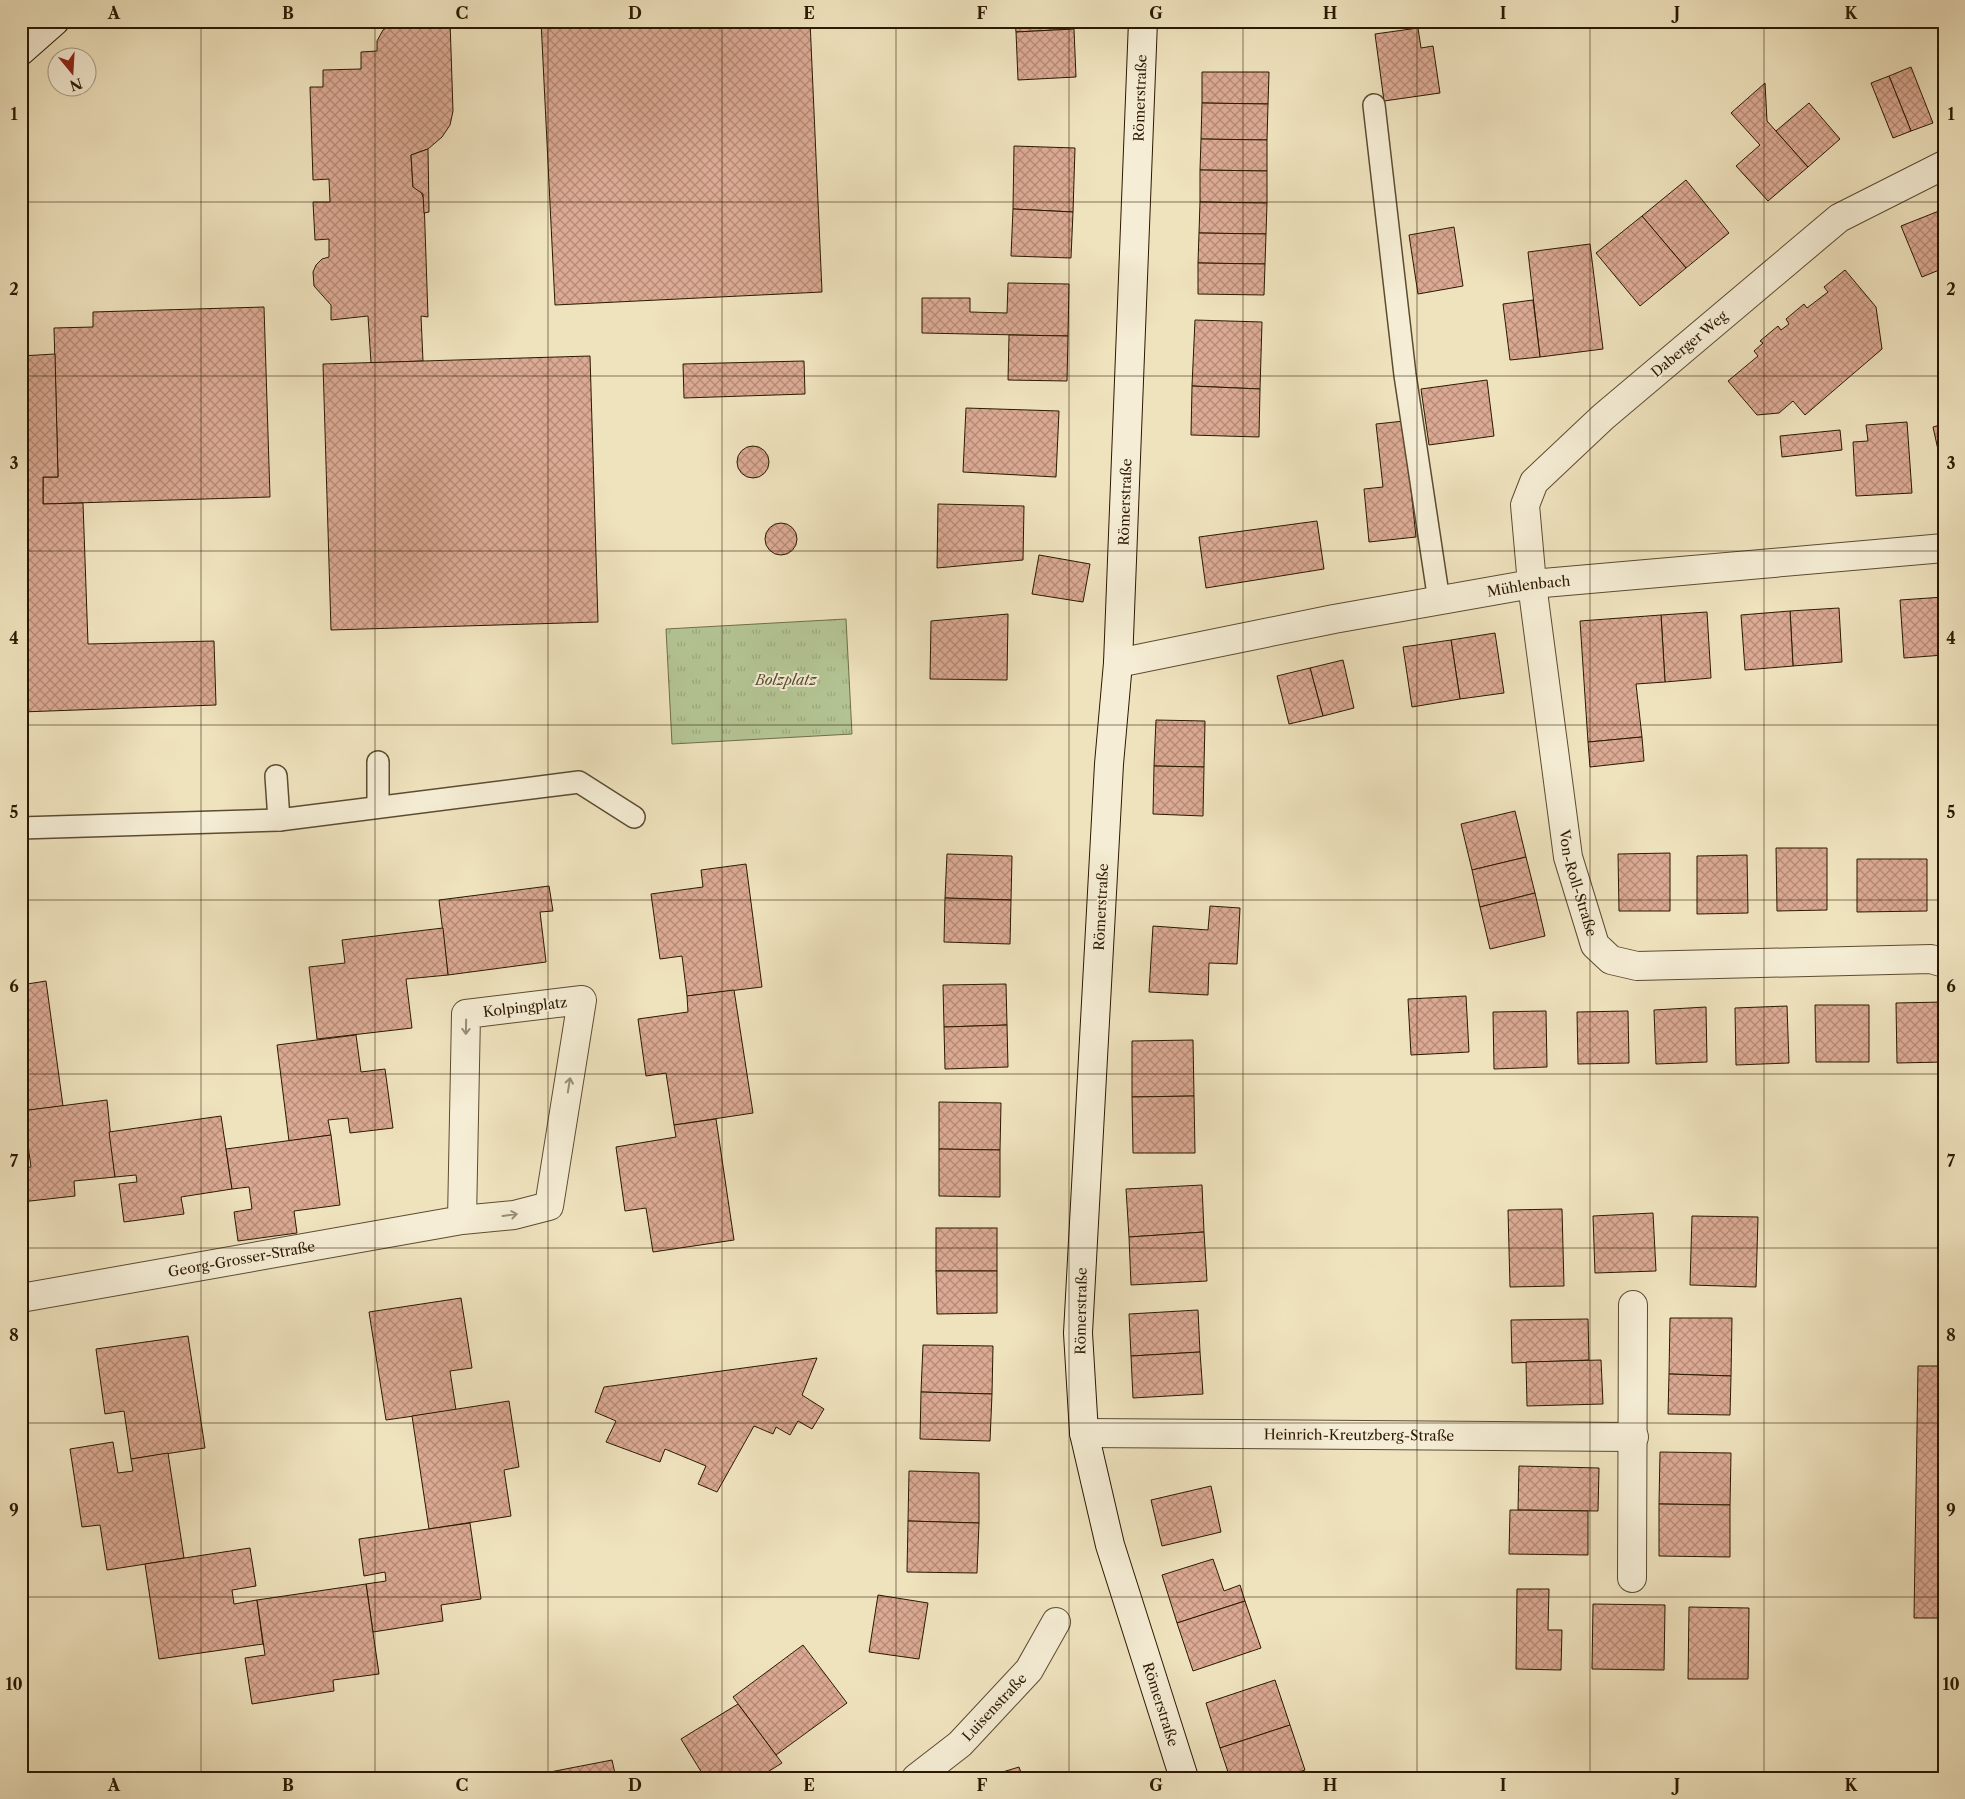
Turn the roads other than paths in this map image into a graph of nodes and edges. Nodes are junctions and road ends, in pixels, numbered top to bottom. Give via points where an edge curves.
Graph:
1 (55, 21) edge
2 (1143, 21) edge
3 (21, 51) edge
4 (1374, 105) dead end
5 (1944, 165) edge
6 (1944, 548) edge
7 (1532, 584) junction
8 (1439, 601) junction
9 (1118, 663) junction
10 (378, 762) dead end
11 (276, 776) dead end
12 (378, 806) junction
13 (634, 817) dead end
14 (279, 820) junction
15 (21, 828) edge
16 (1944, 963) edge
17 (462, 1220) junction
18 (21, 1298) edge
19 (1633, 1305) dead end
20 (1084, 1433) junction
21 (1634, 1437) junction
22 (1632, 1578) dead end
23 (1056, 1622) dead end
24 (916, 1778) edge
25 (1184, 1778) edge

1 - 3 street
2 - 9 street, Römerstraße
4 - 8 lane via 1405,375
5 - 7 street, Daberger Weg via 1839,218 1603,417 1534,482 1525,505
6 - 7 street, Mühlenbach
7 - 8 street, Mühlenbach
7 - 16 street, Von-Roll-Straße via 1568,857 1595,945 1611,960 1637,966 1931,959
8 - 9 street, Mühlenbach
9 - 20 street, Römerstraße via 1109,764 1078,1334
10 - 12 lane
11 - 14 lane
12 - 13 lane via 579,782
12 - 14 lane
14 - 15 lane
17 -> 17 street, Kolpingplatz via 514,1215 549,1206 582,1000 466,1014
17 - 18 street, Georg-Grosser-Straße
19 - 21 street
20 - 21 street, Heinrich-Kreutzberg-Straße
20 - 25 street, Römerstraße via 1110,1545
21 - 22 street
23 - 24 street, Luisenstraße via 1029,1670 960,1744

